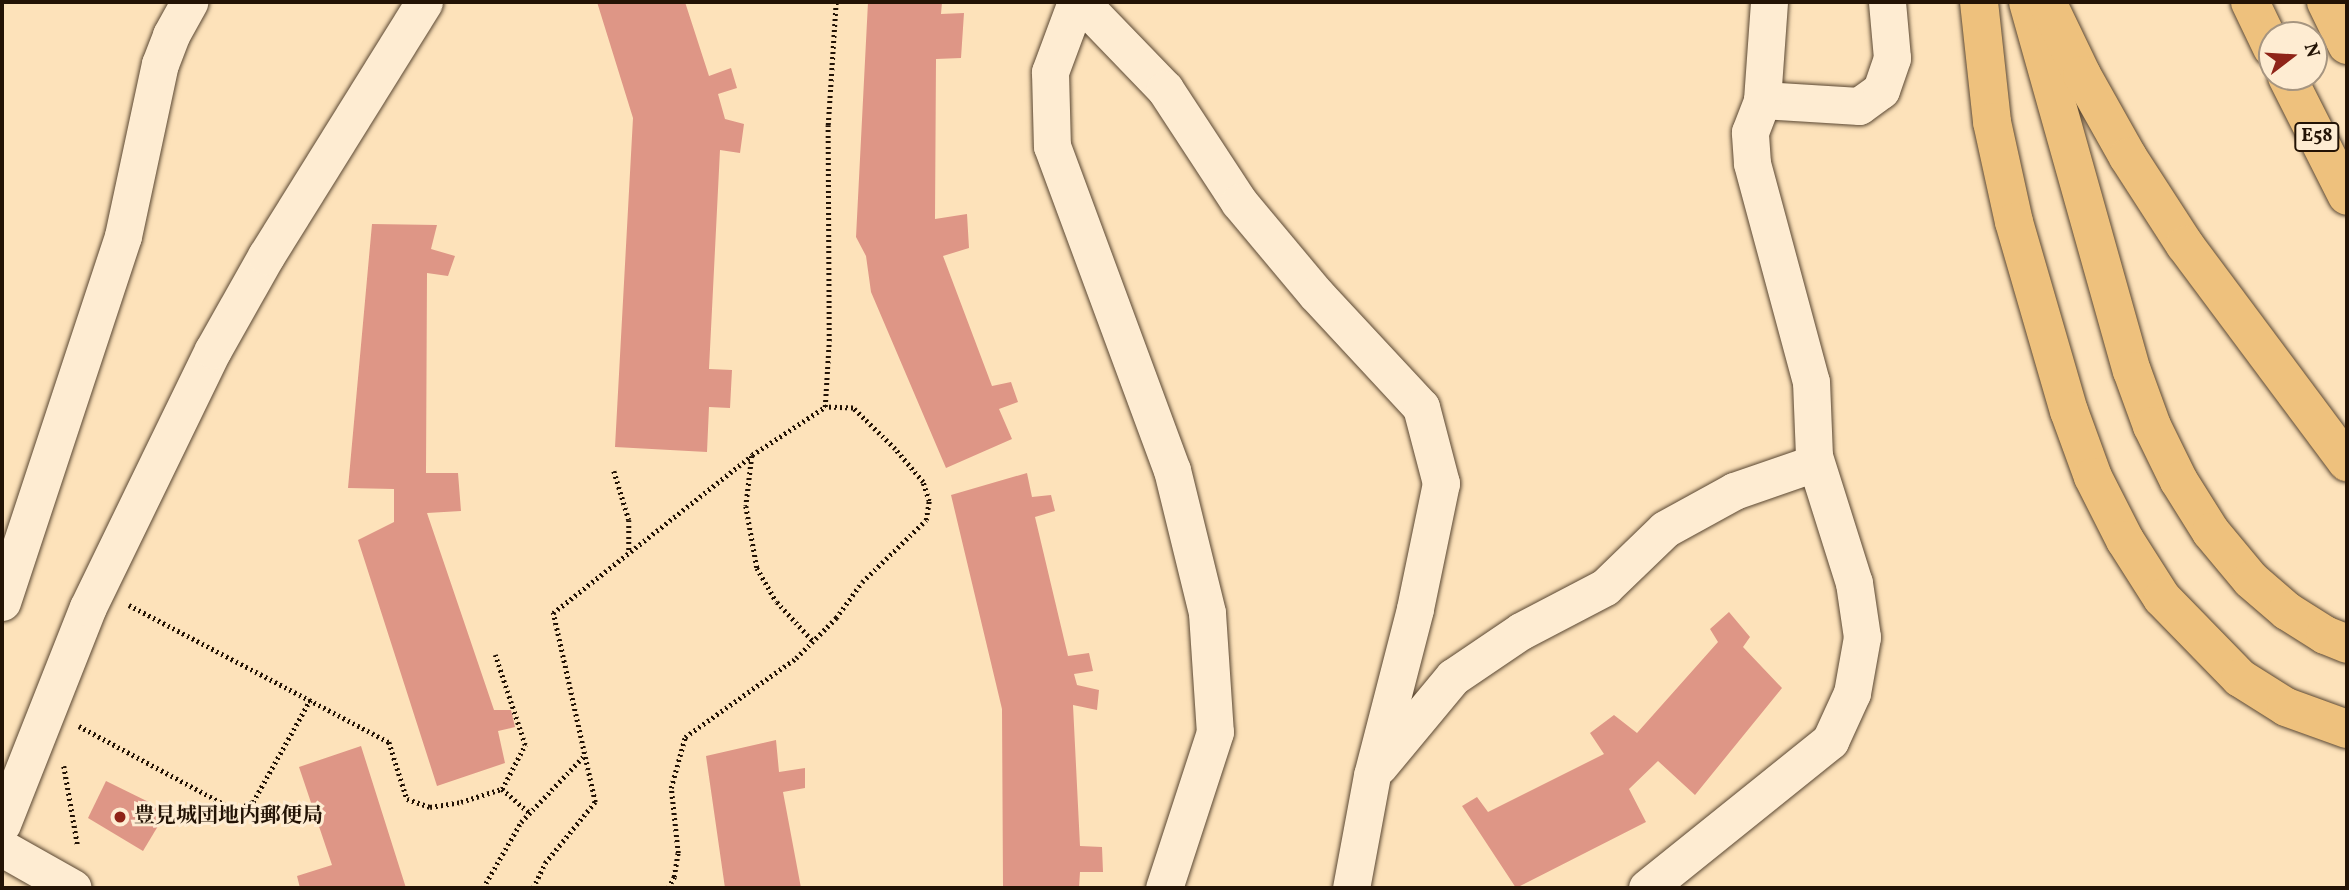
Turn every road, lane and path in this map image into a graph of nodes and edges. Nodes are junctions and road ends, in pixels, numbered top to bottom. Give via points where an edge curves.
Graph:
1 (189, 2) edge
2 (424, 2) edge
3 (836, 2) edge
4 (1079, 2) edge
5 (1769, 2) edge
6 (1887, 2) edge
7 (1979, 2) edge
8 (2028, 2) edge
9 (2048, 2) edge
10 (2250, 2) edge
11 (2326, 2) edge
12 (2259, 21) edge
13 (2347, 45) edge
14 (2294, 91) edge
15 (1762, 100) junction
16 (2347, 196) edge
17 (825, 407) junction
18 (752, 455) junction
19 (2347, 462) edge
20 (1815, 463) junction
21 (614, 471) dead end
22 (629, 551) junction
23 (122, 601) dead end
24 (2, 602) edge
25 (813, 641) junction
26 (2347, 644) edge
27 (495, 655) dead end
28 (310, 700) junction
29 (69, 720) dead end
30 (2347, 729) edge
31 (583, 756) junction
32 (1372, 775) junction
33 (502, 789) junction
34 (530, 813) junction
35 (2, 824) edge
36 (2, 848) edge
37 (73, 888) edge
38 (483, 888) edge
39 (533, 888) edge
40 (668, 888) edge
41 (1164, 888) edge
42 (1351, 888) edge
43 (1647, 888) edge

1 - 24 street via 160,64 123,236
2 - 35 street via 213,350 88,607
3 - 17 path via 828,125
4 - 32 street via 1165,89 1240,202 1316,294 1420,407 1441,483 1415,609
4 - 41 street via 1050,72 1052,146 1172,470 1207,612 1215,732
5 - 15 street
6 - 15 street via 1892,58 1881,90 1859,106
7 - 30 highway via 1992,122 2014,222 2069,411 2114,519 2162,598 2240,678 2286,707
8 - 26 highway via 2132,371 2179,481 2211,532 2251,580 2287,611
9 - 19 highway via 2128,157 2185,245
10 - 12 highway
11 - 13 highway
14 - 16 highway, E58
15 - 20 street via 1750,132 1752,163 1811,382
17 - 18 path
17 - 25 path via 853,408 923,482 929,501 926,520 862,582
18 - 22 path
18 - 25 path via 746,506 757,568 777,602
20 - 32 street via 1734,491 1665,529 1605,587 1521,631 1453,677
20 - 43 street via 1854,583 1862,637 1852,693 1830,741
21 - 22 path via 629,520
22 - 31 path via 553,613
23 - 28 path
25 - 40 path via 685,737 671,788 678,853
27 - 33 path via 525,745
28 - 29 path via 253,802 235,810
28 - 33 path via 388,742 407,799 430,807
31 - 34 path
31 - 39 path via 595,802 545,863
32 - 42 street
33 - 34 path
34 - 38 path
36 - 37 street

